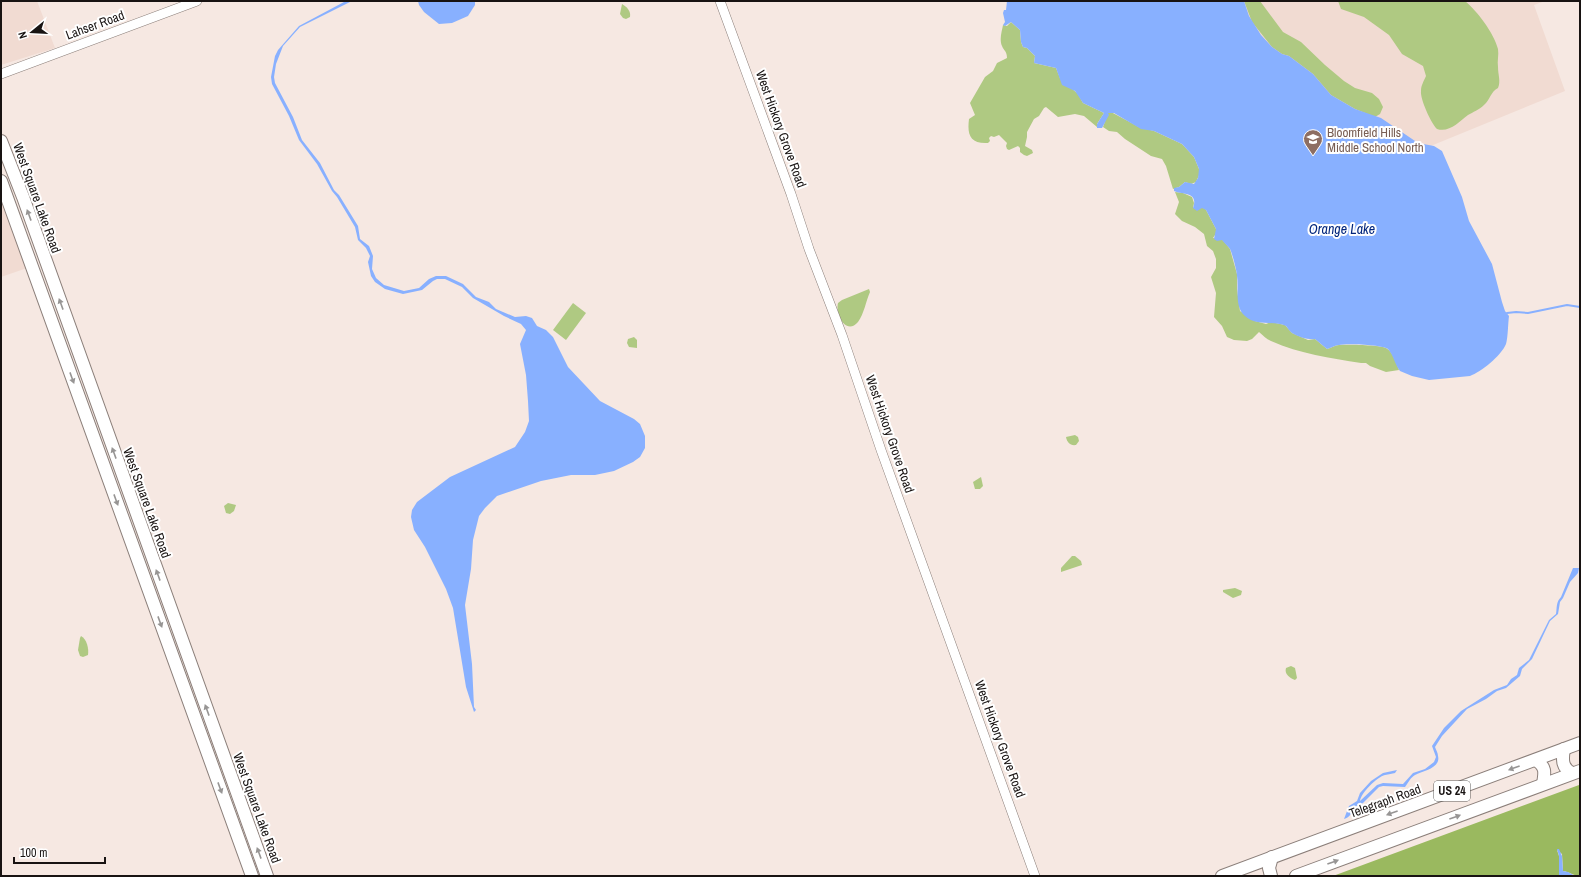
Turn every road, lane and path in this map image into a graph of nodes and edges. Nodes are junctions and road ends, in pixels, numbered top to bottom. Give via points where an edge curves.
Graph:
1 (197, 1) edge
2 (720, 1) edge
3 (1, 74) edge
4 (1, 140) edge
5 (1, 180) edge
6 (1580, 743) edge
7 (1564, 749) junction
8 (1536, 760) junction
9 (1576, 772) edge
10 (1543, 784) junction
11 (1272, 857) junction
12 (1244, 872) edge
13 (252, 876) edge
14 (267, 876) edge
15 (1035, 876) edge
16 (1222, 876) edge
17 (1271, 876) edge
18 (1296, 876) edge

1 - 3 street, Lahser Road
2 - 15 street, West Hickory Grove Road
14 -> 4 highway, West Square Lake Road
5 -> 13 highway, West Square Lake Road
6 - 7 highway, Telegraph Road / US 24
7 - 8 highway, Telegraph Road / US 24
7 - 9 highway via 1563,762 1569,771
8 - 10 highway via 1545,770
8 -> 11 highway, Telegraph Road / US 24
9 - 10 highway, US 24
18 -> 10 highway, US 24
11 - 12 highway, Telegraph Road / US 24
11 - 17 highway via 1269,868
12 - 16 highway, Telegraph Road / US 24

